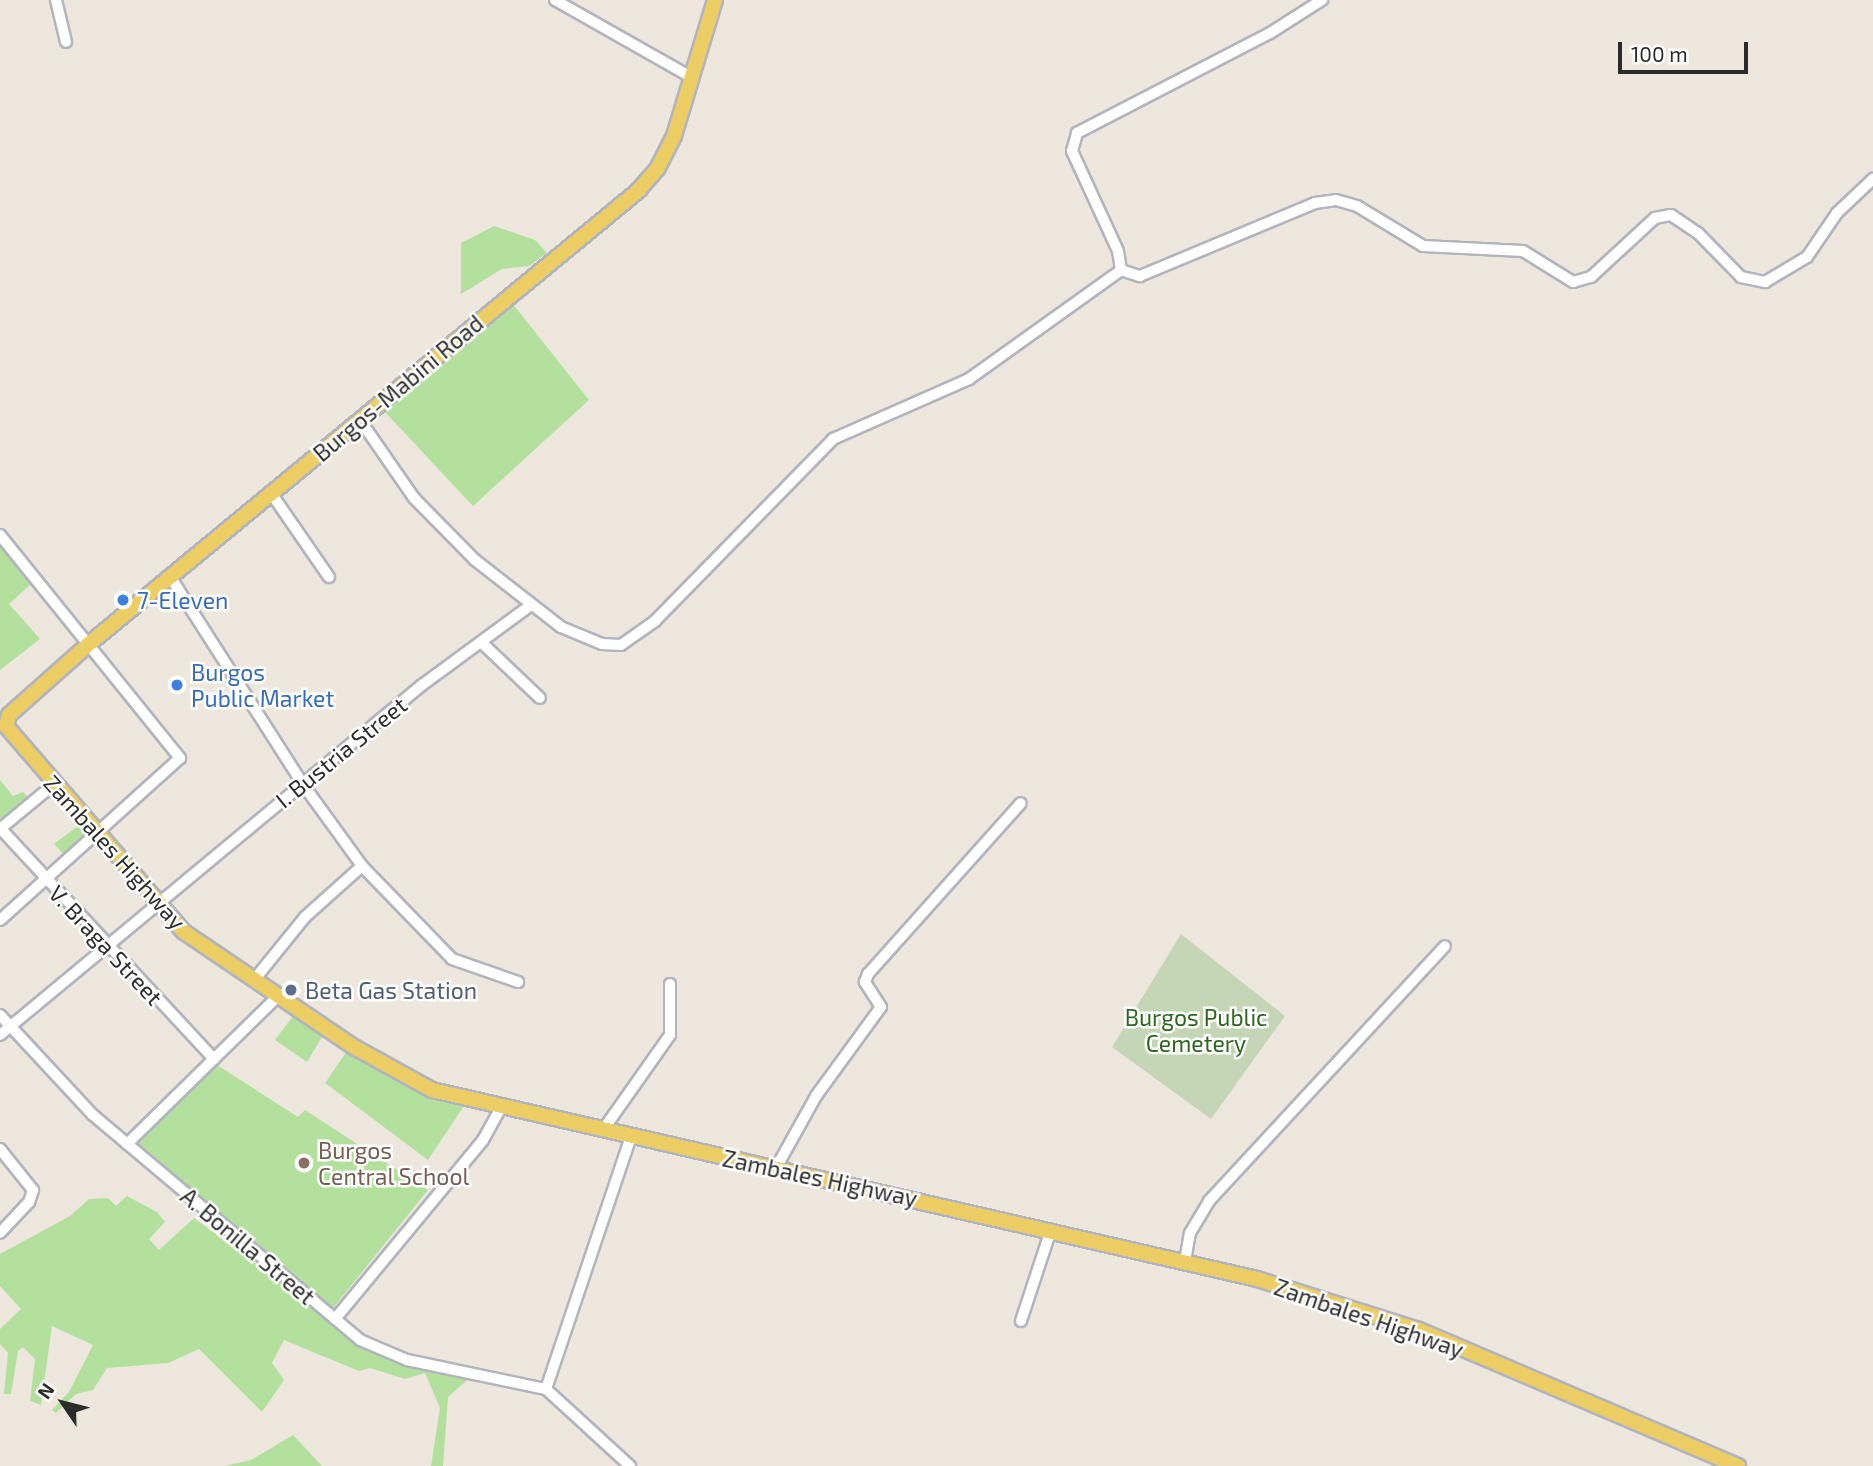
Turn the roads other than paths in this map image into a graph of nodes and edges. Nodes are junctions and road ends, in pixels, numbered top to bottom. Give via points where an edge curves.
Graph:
1 (56, 0) edge
2 (555, 0) edge
3 (715, 0) edge
4 (1322, 0) edge
5 (66, 43) dead end
6 (691, 77) junction
7 (1873, 179) edge
8 (1121, 270) junction
9 (360, 420) junction
10 (271, 493) junction
11 (0, 536) edge
12 (329, 577) dead end
13 (170, 578) junction
14 (531, 605) junction
15 (481, 642) junction
16 (90, 643) junction
17 (540, 698) dead end
18 (2, 724) edge
19 (302, 783) junction
20 (54, 785) junction
21 (1021, 803) dead end
22 (0, 829) edge
23 (97, 835) junction
24 (362, 866) junction
25 (45, 879) junction
26 (155, 903) junction
27 (0, 920) edge
28 (107, 943) junction
29 (1445, 946) dead end
30 (254, 980) junction
31 (518, 982) dead end
32 (670, 984) dead end
33 (278, 996) junction
34 (0, 1015) edge
35 (10, 1027) junction
36 (0, 1035) edge
37 (214, 1059) junction
38 (501, 1108) junction
39 (603, 1130) junction
40 (631, 1137) junction
41 (127, 1144) junction
42 (0, 1149) edge
43 (776, 1168) junction
44 (1051, 1230) junction
45 (0, 1233) edge
46 (1185, 1261) junction
47 (335, 1319) junction
48 (1021, 1321) dead end
49 (546, 1389) junction
50 (630, 1466) edge
51 (1738, 1466) edge

1 - 5 street
2 - 6 street
3 - 6 main road, Burgos-Mabini Road
4 - 8 street via 1270,33 1077,133 1072,151 1118,251
6 - 9 main road, Burgos-Mabini Road via 674,136 657,169 639,190
7 - 8 street via 1837,213 1807,257 1765,282 1741,277 1698,233 1671,215 1646,224 1591,277 1573,282 1523,251 1423,246 1357,206 1336,200 1315,203 1140,276
8 - 14 street via 970,379 833,439 633,640 602,644 561,627
9 - 10 main road, Burgos-Mabini Road
9 - 14 street via 442,531
10 - 12 street
10 - 13 main road, Burgos-Mabini Road
11 - 16 street
13 - 16 main road, Burgos-Mabini Road
13 - 19 street
14 - 15 street, I. Bustria Street
15 - 17 street
15 - 19 street, I. Bustria Street
16 - 18 main road, Burgos-Mabini Road
16 - 23 street via 178,752 177,764
18 - 20 main road, Zambales Highway
19 - 24 street
19 - 26 street, I. Bustria Street
20 - 22 street
20 - 23 main road, Zambales Highway
21 - 43 street via 868,974 865,982 881,1007 811,1105
22 - 25 street, V. Braga Street
23 - 25 street
23 - 26 main road, Zambales Highway
24 - 30 street via 305,917
24 - 31 street via 452,959
25 - 27 street
25 - 28 street, V. Braga Street
26 - 28 street, I. Bustria Street
26 - 30 main road, Zambales Highway via 184,932
28 - 35 street, I. Bustria Street
28 - 37 street, V. Braga Street
29 - 46 street via 1209,1201 1190,1233
30 - 33 main road, Zambales Highway
32 - 39 street via 670,1035
33 - 37 street
33 - 38 main road, Zambales Highway via 417,1083
34 - 35 street, A. Bonilla Street
35 - 36 street, I. Bustria Street
35 - 41 street, A. Bonilla Street via 62,1085
37 - 41 street
38 - 39 main road, Zambales Highway
38 - 47 street via 482,1140
39 - 40 main road, Zambales Highway
40 - 43 main road, Zambales Highway
40 - 49 street
41 - 47 street, A. Bonilla Street
42 - 45 street via 33,1191 29,1202
43 - 44 main road, Zambales Highway
44 - 46 main road, Zambales Highway
44 - 48 street
46 - 51 main road, Zambales Highway via 1419,1330
47 - 49 street, A. Bonilla Street via 386,1354
49 - 50 street

